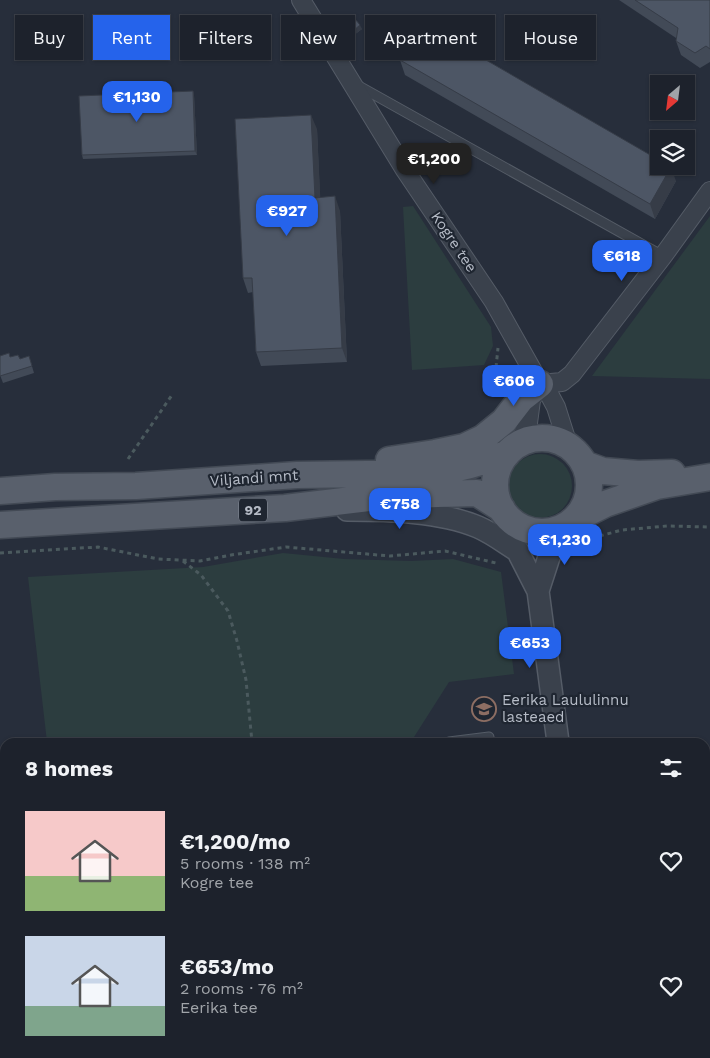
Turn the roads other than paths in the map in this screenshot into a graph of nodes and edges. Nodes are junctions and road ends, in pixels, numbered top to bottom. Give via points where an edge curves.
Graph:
1 (301, 0) edge
2 (351, 82) junction
3 (710, 190) edge
4 (663, 256) junction
5 (540, 384) junction
6 (513, 450) junction
7 (576, 454) junction
8 (710, 473) edge
9 (297, 475) junction
10 (710, 477) edge
11 (0, 491) edge
12 (284, 508) junction
13 (502, 509) junction
14 (0, 525) edge
15 (576, 529) junction
16 (520, 556) junction
17 (538, 592) junction
18 (557, 738) edge

1 - 2 street, Kogre tee
2 - 4 lane
2 - 5 street, Kogre tee via 405,170 494,302
3 - 4 street
4 - 5 street via 572,374 562,382
5 - 6 street via 531,400 528,423
5 - 7 street, Kogre tee via 556,407
5 - 9 main road via 521,398 504,421 483,438 464,447
6 - 7 main road via 535,439 552,439
6 - 9 main road, Viljandi mnt / 92 via 436,473
6 - 13 main road via 497,471 496,491
7 - 8 main road via 603,471
7 - 15 main road via 590,483
9 - 11 main road, Viljandi mnt / 92
10 - 15 main road via 657,486 605,504
12 - 13 main road, Viljandi mnt / 92 via 377,497 477,494
12 - 14 main road, Viljandi mnt / 92
12 - 16 street via 380,510 439,516 490,533
13 - 15 main road via 513,522 528,530
13 - 16 street
15 - 17 street via 549,557
16 - 17 street
17 - 18 street

